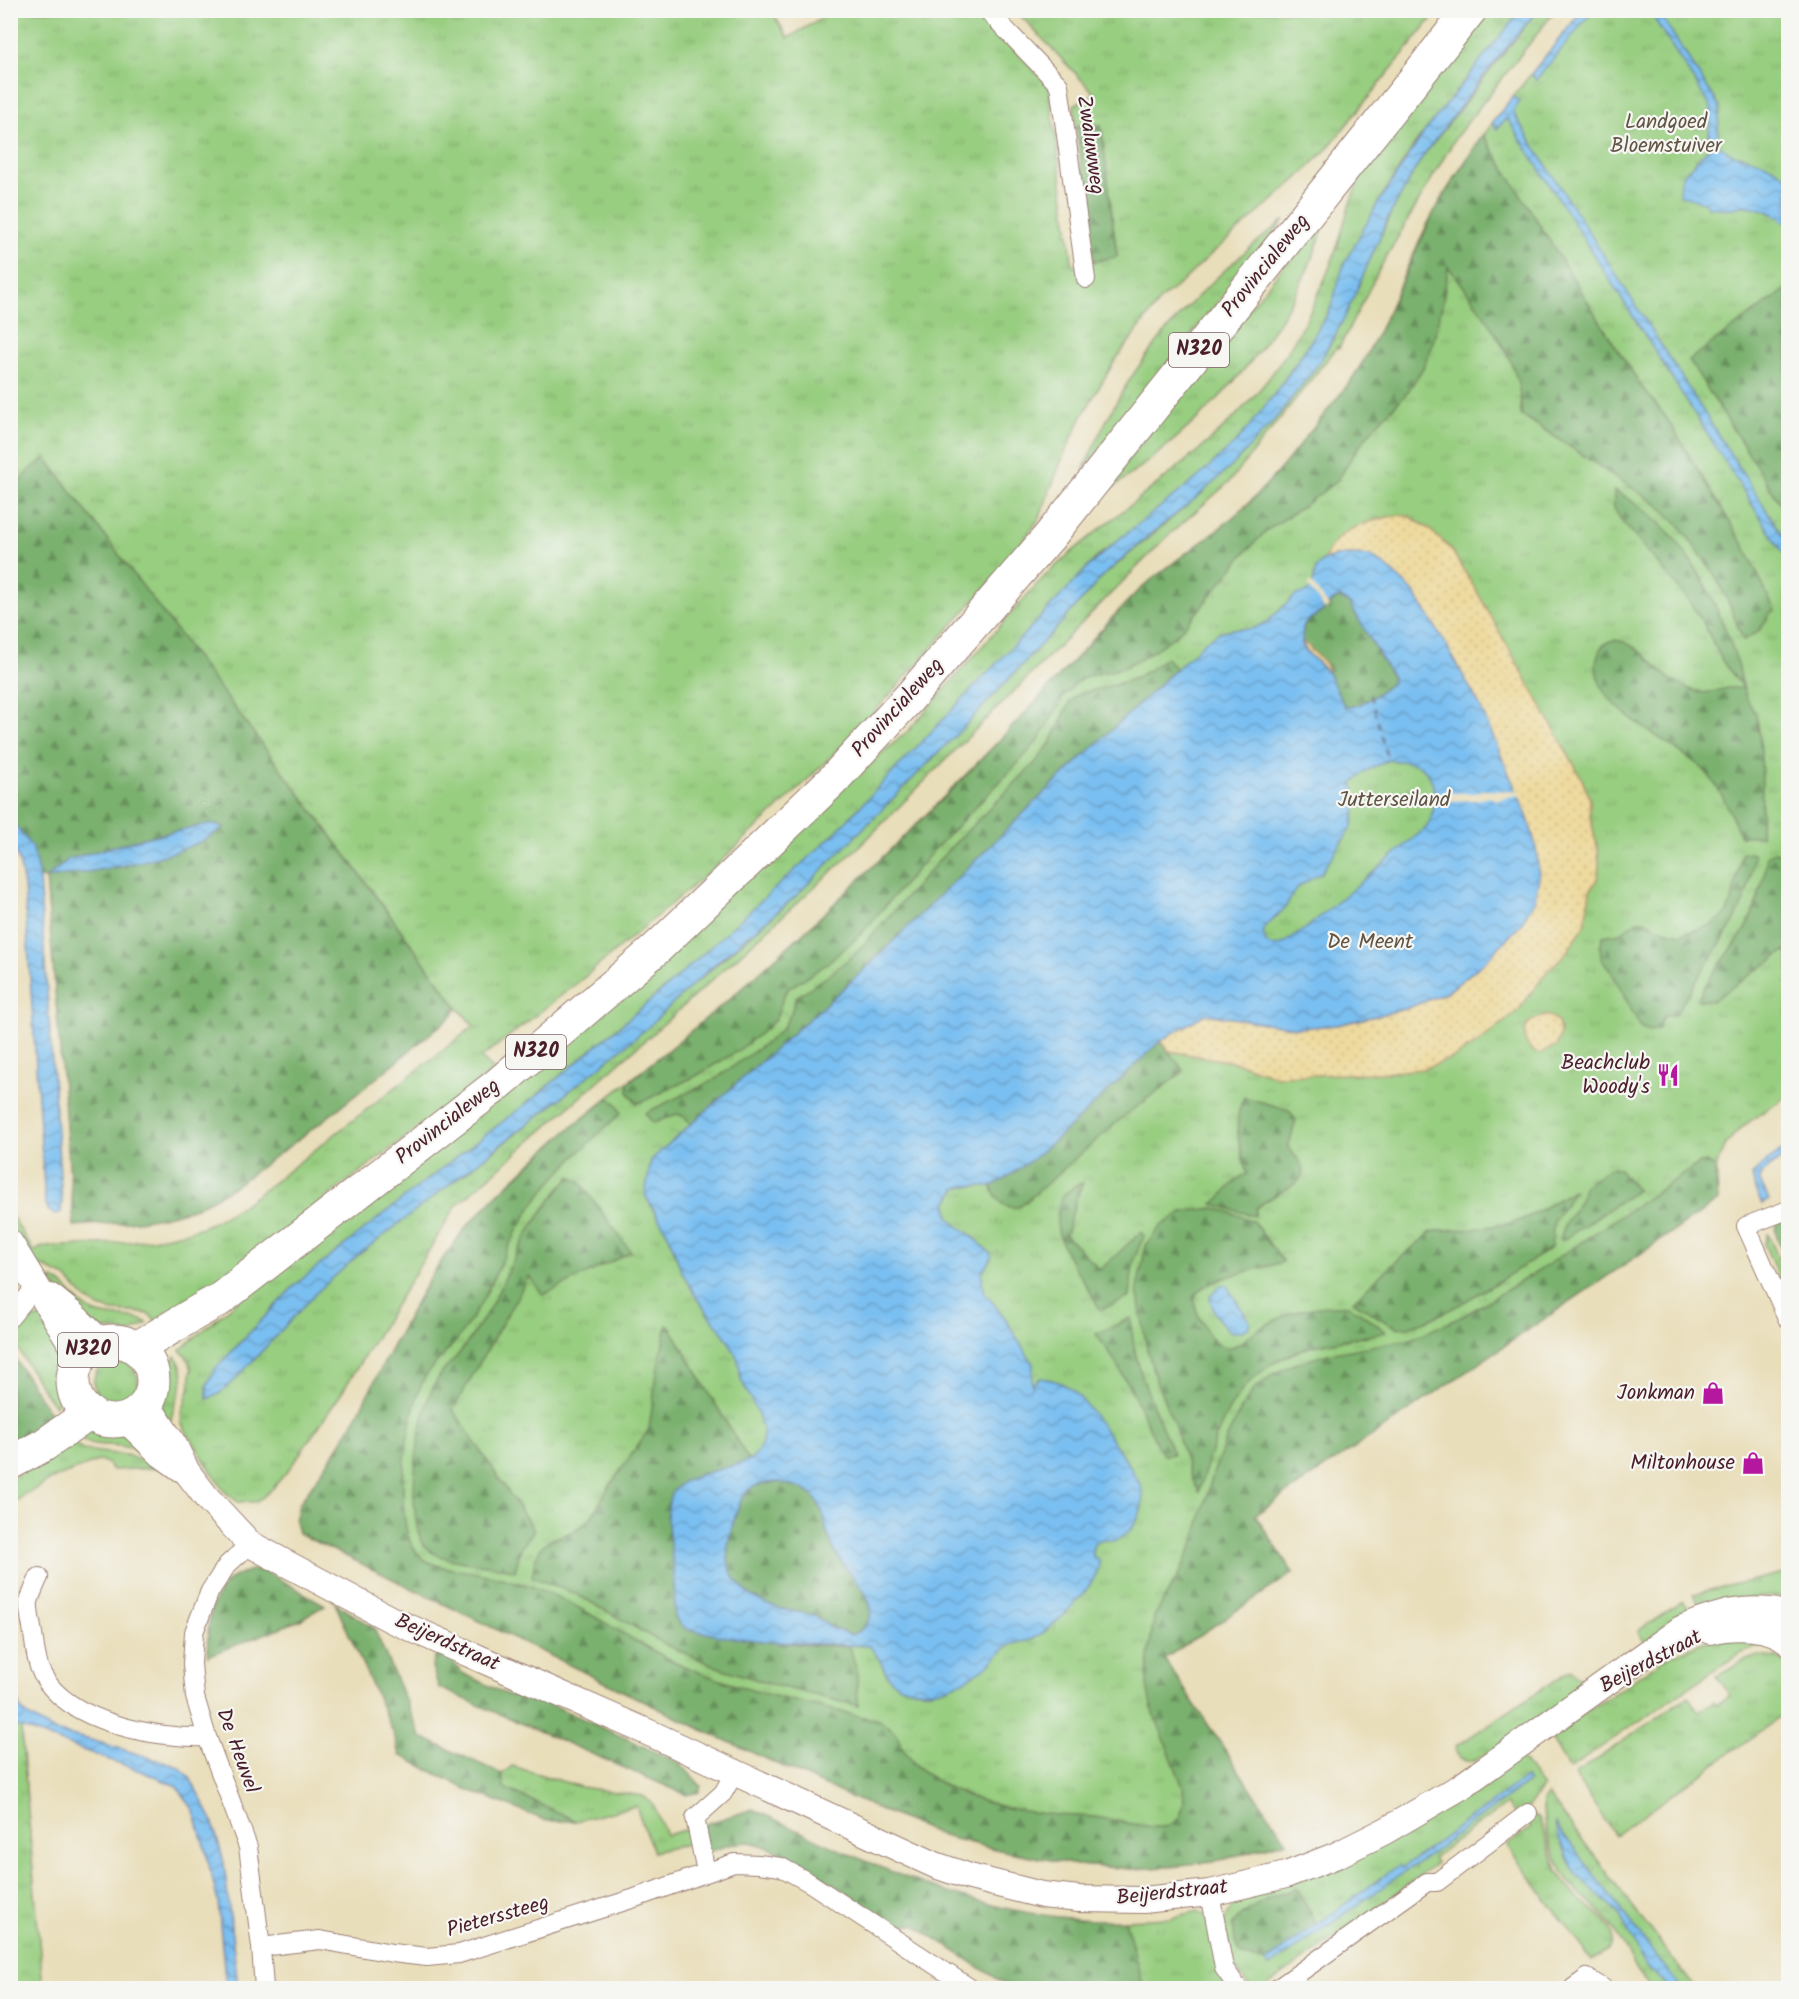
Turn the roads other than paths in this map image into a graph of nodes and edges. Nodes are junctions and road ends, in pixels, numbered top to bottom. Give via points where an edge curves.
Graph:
1 (987, 10) edge
2 (1470, 10) edge
3 (1086, 279) dead end
4 (1788, 1210) edge
5 (10, 1244) edge
6 (37, 1285) junction
7 (10, 1318) edge
8 (1788, 1320) edge
9 (91, 1350) junction
10 (144, 1359) junction
11 (83, 1405) junction
12 (136, 1411) junction
13 (10, 1462) edge
14 (250, 1544) junction
15 (39, 1576) dead end
16 (1787, 1630) edge
17 (207, 1737) junction
18 (735, 1772) junction
19 (1528, 1814) dead end
20 (706, 1872) junction
21 (1210, 1893) junction
22 (261, 1947) junction
23 (264, 1989) edge
24 (969, 1989) edge
25 (1238, 1989) edge
26 (1278, 1989) edge
27 (1573, 1989) edge
28 (1603, 1989) edge

1 - 3 street, Zwaluwweg via 1059,85
2 - 10 highway, Provincialeweg / N320 via 1049,537 833,780 656,949 497,1085 219,1300 163,1334
4 - 8 street via 1746,1226
5 - 6 street
6 - 7 street
6 - 9 street via 72,1314
9 - 10 highway, N320 via 113,1341 125,1343
9 - 11 highway, N320 via 73,1376
10 - 12 highway via 153,1381 151,1392
11 - 12 highway via 101,1419 113,1421
11 - 13 highway, N320 via 37,1432
12 - 14 street, Beijerdstraat via 161,1454 187,1472
14 - 17 street, De Heuvel via 227,1565 210,1590 194,1632 195,1697
14 - 18 street, Beijerdstraat via 392,1620
15 - 17 street via 29,1603 36,1656 43,1675 60,1696 75,1707 118,1724 159,1735
16 - 21 street, Beijerdstraat via 1737,1628 1701,1633 1583,1698 1462,1786 1385,1831 1286,1875
17 - 22 street, De Heuvel via 248,1846
18 - 20 street via 723,1792 695,1818
18 - 21 street, Beijerdstraat via 935,1865 970,1877 1042,1895 1079,1899 1143,1900
19 - 26 street via 1437,1882 1428,1882
20 - 22 street, Pieterssteeg via 459,1954 415,1956 320,1940
20 - 24 street, Pieterssteeg via 734,1863 781,1867
21 - 25 street via 1224,1968
22 - 23 street, De Heuvel
27 - 28 street via 1587,1978

